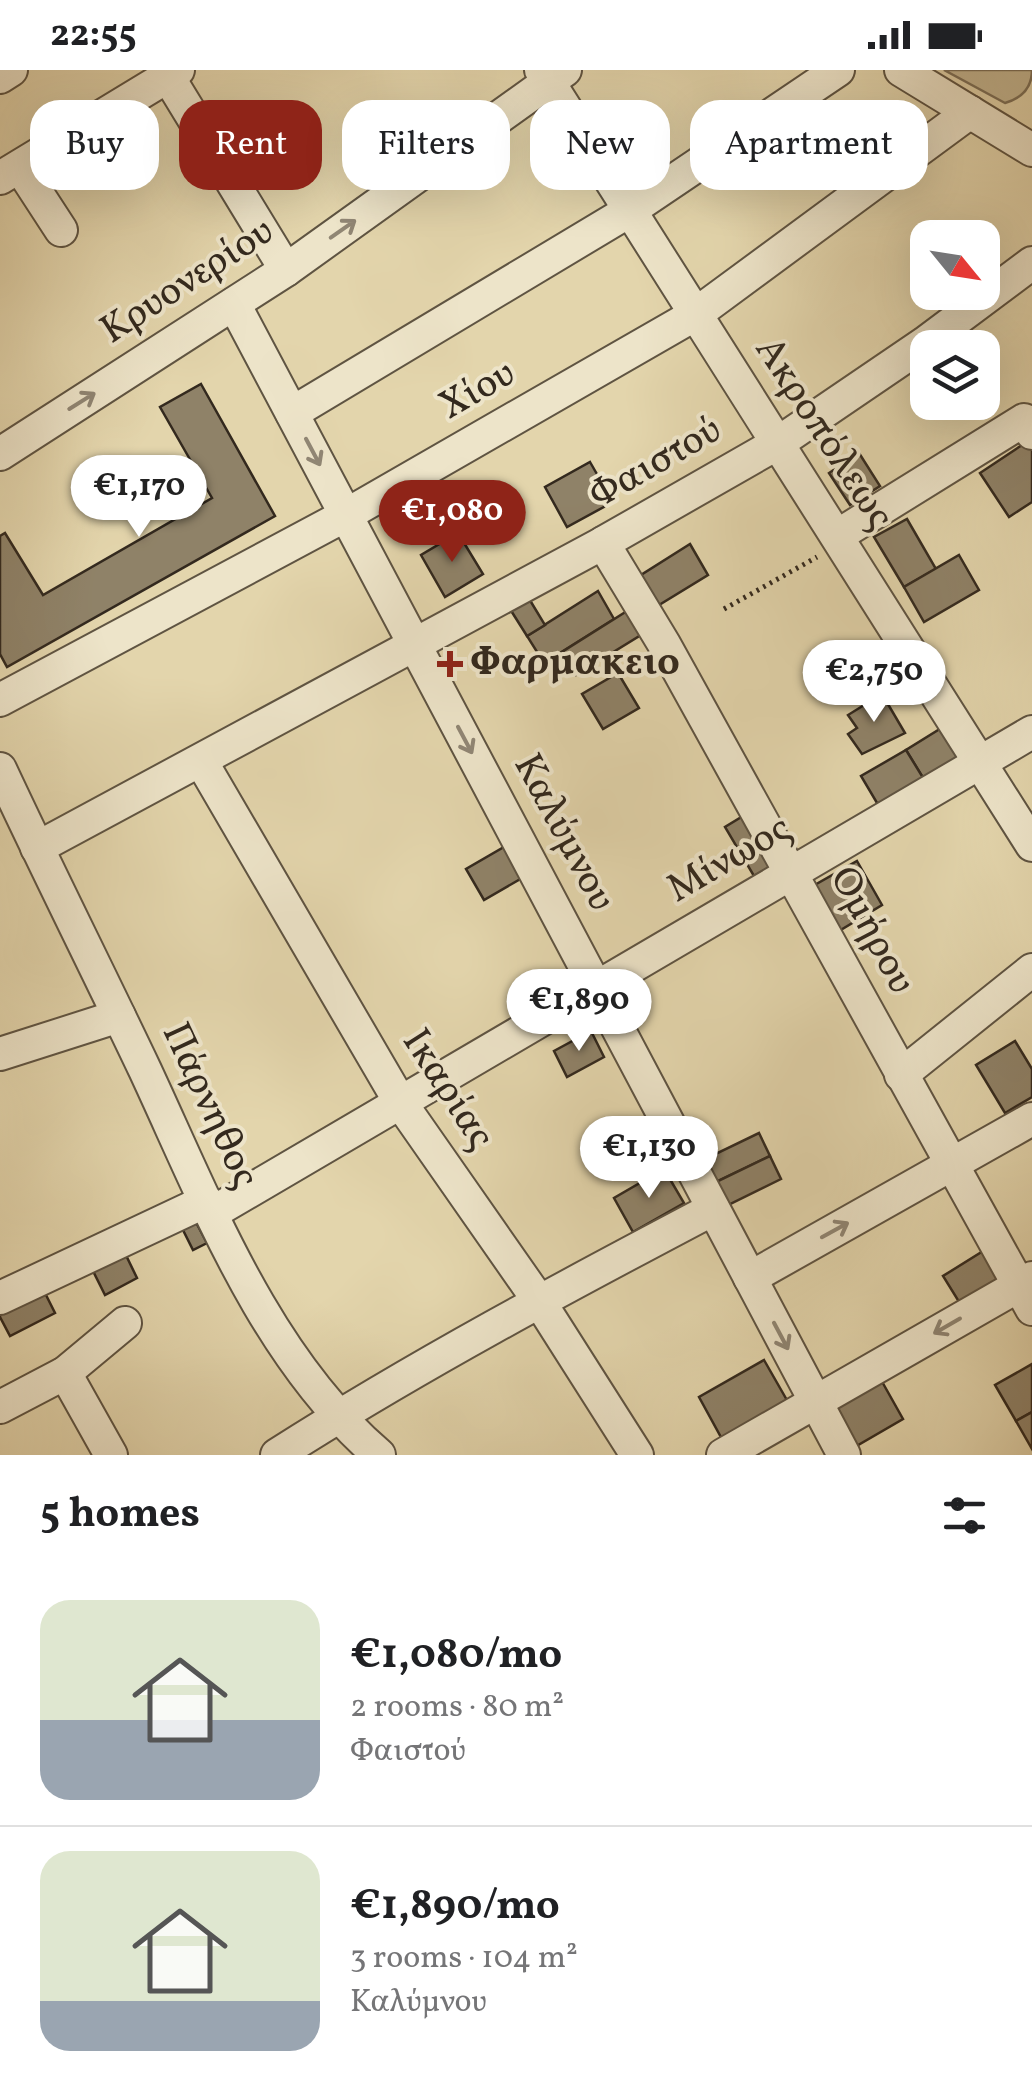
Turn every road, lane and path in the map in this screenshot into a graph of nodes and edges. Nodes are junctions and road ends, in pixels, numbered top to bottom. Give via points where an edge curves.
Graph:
1 (11, 70) edge
2 (838, 70) edge
3 (900, 70) edge
4 (170, 72) edge
5 (552, 74) edge
6 (0, 77) edge
7 (970, 112) junction
8 (1027, 135) edge
9 (10, 173) edge
10 (630, 210) junction
11 (61, 230) dead end
12 (1032, 263) edge
13 (286, 270) junction
14 (234, 304) junction
15 (696, 314) junction
16 (292, 413) junction
17 (1028, 426) edge
18 (778, 443) junction
19 (0, 454) edge
20 (346, 515) junction
21 (840, 539) junction
22 (604, 543) junction
23 (724, 609) dead end
24 (414, 644) junction
25 (0, 700) edge
26 (1032, 732) edge
27 (201, 761) junction
28 (982, 761) junction
29 (0, 769) edge
30 (1032, 845) edge
31 (37, 848) junction
32 (792, 873) junction
33 (1032, 970) edge
34 (596, 987) junction
35 (119, 1016) junction
36 (0, 1054) edge
37 (901, 1074) junction
38 (400, 1102) junction
39 (1032, 1118) edge
40 (950, 1165) junction
41 (209, 1207) junction
42 (713, 1209) junction
43 (750, 1278) junction
44 (1028, 1291) edge
45 (0, 1298) edge
46 (539, 1301) junction
47 (125, 1323) dead end
48 (65, 1373) junction
49 (815, 1402) junction
50 (0, 1407) edge
51 (337, 1416) junction
52 (111, 1455) edge
53 (276, 1455) edge
54 (379, 1455) edge
55 (637, 1455) edge
56 (723, 1455) edge
57 (844, 1455) edge

1 - 6 street
2 - 10 street
3 - 7 street
4 - 9 street
4 - 13 street
5 - 10 street, Ακροπόλεως
13 -> 5 street, Κρυονερίου
7 - 8 street
7 - 15 street, Χίου
9 - 11 street
10 - 15 street, Ακροπόλεως
10 - 16 street
12 - 18 street, Φαιστού
13 - 14 street, Κρυονερίου
14 - 16 street, Καλύμνου
19 -> 14 street, Κρυονερίου
15 - 18 street, Ακροπόλεως
15 - 20 street, Χίου
16 -> 20 street, Καλύμνου
17 - 21 street
18 - 21 street, Ακροπόλεως
18 - 22 street, Φαιστού
20 - 24 street, Καλύμνου
20 - 25 street, Χίου
21 - 23 path
21 - 28 street, Ακροπόλεως
22 - 24 street, Φαιστού
22 - 32 street, Ομήρου
24 - 27 street, Φαιστού
24 -> 34 street, Καλύμνου
26 - 28 street, Μίνωος
27 - 31 street, Φαιστού
27 - 38 street, Ικαρίας
28 - 30 street, Ακροπόλεως
28 - 32 street, Μίνωος
29 - 31 street, Πάρνηθος
31 - 35 street, Πάρνηθος
32 - 34 street, Μίνωος
32 - 37 street, Ομήρου
33 - 37 street
34 - 38 street, Μίνωος
34 - 42 street, Καλύμνου
35 - 36 street
35 - 41 street, Πάρνηθος
37 - 40 street, Ομήρου
38 - 41 street, Μίνωος
38 - 46 street, Ικαρίας
39 - 40 street
43 -> 40 street
40 - 44 street, Ομήρου
41 - 45 street, Μίνωος
41 - 51 street, Πάρνηθος via 284,1346
42 - 43 street, Καλύμνου
42 - 46 street
43 -> 49 street, Καλύμνου
44 -> 49 street
46 - 51 street
46 - 55 street, Ικαρίας
47 - 48 street
48 - 50 street
48 - 52 street
49 - 56 street
49 - 57 street, Καλύμνου
51 - 53 street
51 - 54 street, Πάρνηθος

